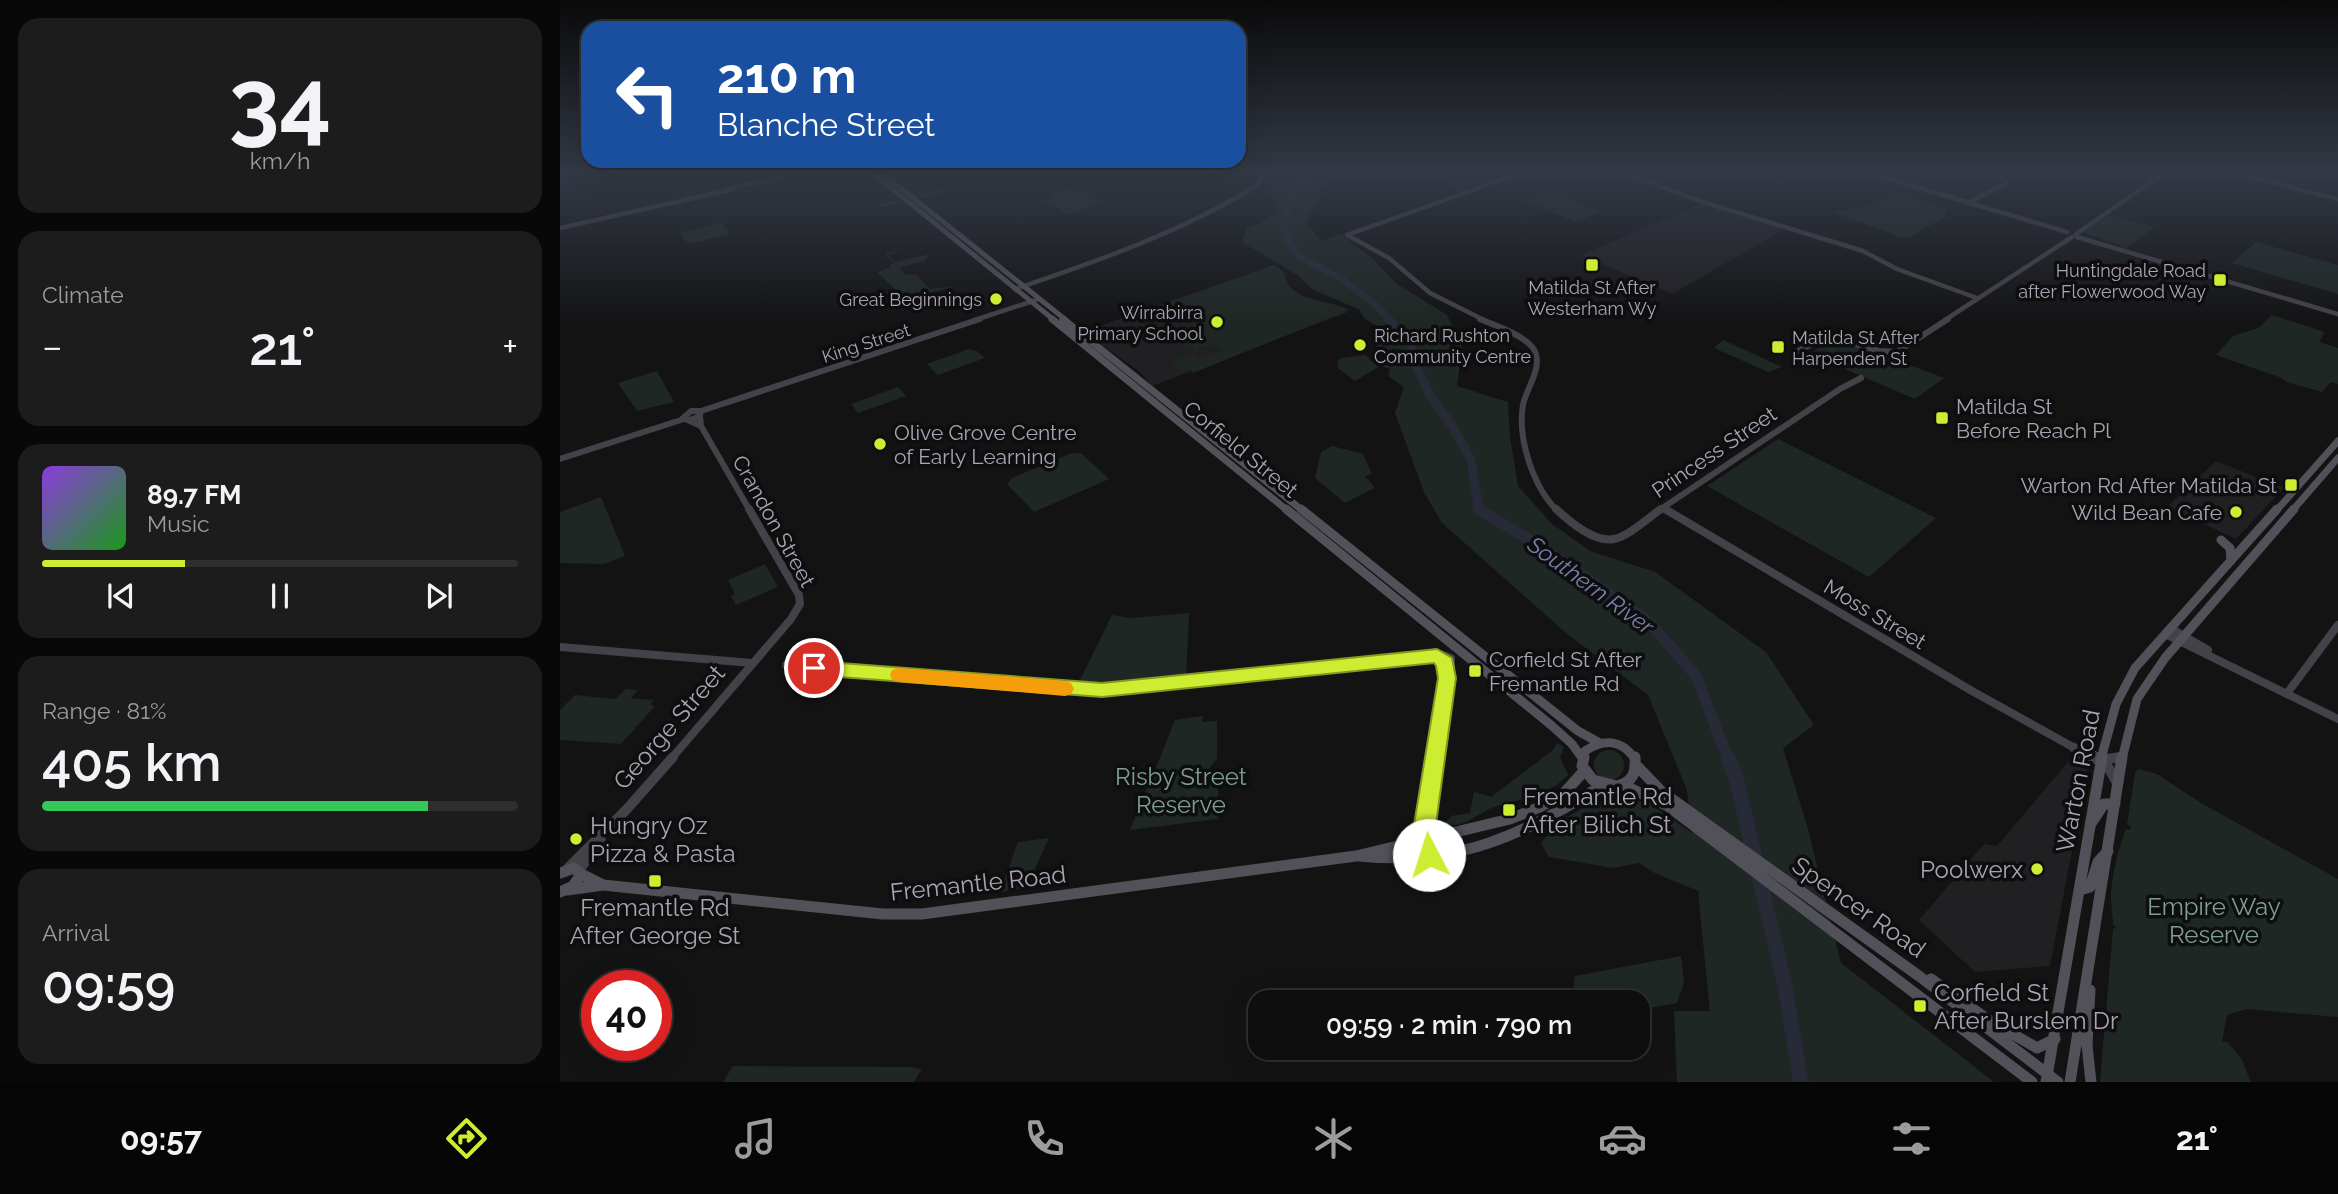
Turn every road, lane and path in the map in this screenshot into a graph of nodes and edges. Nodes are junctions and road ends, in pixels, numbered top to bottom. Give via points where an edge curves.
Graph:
1 (580, 223) edge
2 (937, 223) edge
3 (942, 223) edge
4 (1190, 223) edge
5 (1379, 223) edge
6 (1774, 223) edge
7 (2035, 223) edge
8 (2088, 223) edge
9 (560, 228) edge
10 (2072, 234) junction
11 (1017, 287) junction
12 (1978, 298) junction
13 (1035, 302) junction
14 (2338, 314) edge
15 (1797, 354) dead end
16 (1858, 377) dead end
17 (701, 413) junction
18 (686, 418) junction
19 (701, 426) junction
20 (2338, 441) edge
21 (2338, 457) edge
22 (560, 459) edge
23 (2289, 496) junction
24 (2301, 501) junction
25 (1663, 508) junction
26 (2274, 513) junction
27 (2287, 518) junction
28 (2221, 540) dead end
29 (2231, 561) junction
30 (2338, 625) edge
31 (2167, 631) junction
32 (2183, 639) junction
33 (560, 647) edge
34 (752, 663) junction
35 (786, 665) dead end
36 (2288, 692) junction
37 (2338, 719) edge
38 (1598, 742) junction
39 (2122, 757) junction
40 (1582, 758) junction
41 (2102, 761) junction
42 (1637, 766) junction
43 (1584, 771) junction
44 (2118, 784) junction
45 (1603, 785) junction
46 (1623, 785) junction
47 (2115, 804) junction
48 (618, 818) junction
49 (2091, 825) junction
50 (1426, 841) junction
51 (1721, 841) junction
52 (2108, 850) junction
53 (1429, 855) junction
54 (1356, 856) junction
55 (562, 872) edge
56 (580, 872) junction
57 (603, 885) junction
58 (2080, 890) junction
59 (562, 892) edge
60 (1791, 892) junction
61 (1884, 951) junction
62 (2089, 977) junction
63 (2054, 1039) junction
64 (2011, 1066) junction
65 (2051, 1079) edge
66 (2019, 1082) edge
67 (2032, 1082) edge
68 (2070, 1082) edge
69 (2091, 1082) edge

1 - 9 street
2 - 11 main road, Corfield Street
3 - 11 main road, Corfield Street
4 - 11 street via 1116,256
5 - 25 street, Princess Street via 1347,235 1389,258 1430,293 1535,349 1538,360 1521,412 1537,486 1545,498 1567,518 1607,541
6 - 12 street via 1854,248
7 - 10 street
8 - 10 street
10 - 12 street
10 - 14 street
11 - 13 main road, Corfield Street
12 - 15 street via 1897,352 1831,338
13 - 17 street, King Street
13 - 38 main road, Corfield Street via 1578,731
13 - 40 main road, Corfield Street via 1558,731
16 - 25 street, Princess Street
17 - 18 street, King Street
17 - 19 street, Crandon Street
18 - 19 street
18 - 22 street
19 - 34 street, Crandon Street via 799,595 797,609
20 - 23 main road, Warton Road
21 - 24 main road, Warton Road
23 - 24 main road
23 - 26 main road, Warton Road
24 - 27 main road, Warton Road
25 - 41 street, Moss Street via 2076,753
26 - 27 main road
26 - 29 main road, Warton Road
27 - 32 main road, Warton Road
28 - 29 main road via 2230,548
29 - 31 main road, Warton Road
30 - 36 street
31 - 32 street
31 - 41 main road, Warton Road via 2126,681
32 - 36 street
32 - 39 main road, Warton Road via 2154,671 2137,699
33 - 34 street
34 - 48 street, George Street
35 - 50 street via 1102,690 1417,656 1442,658 1447,678 1424,829
36 - 37 street
38 - 40 main road
38 - 42 main road via 1628,749
39 - 41 street
39 - 44 main road, Warton Road
40 - 43 main road
41 - 44 street
41 - 49 main road, Warton Road
42 - 46 main road via 1634,777
42 - 51 main road, Spencer Road
43 - 45 main road
43 - 50 main road, Fremantle Road via 1566,790 1535,809 1463,834
44 - 47 main road, Warton Road
45 - 46 main road
45 - 53 main road, Fremantle Road via 1528,829 1472,848
46 - 51 main road, Spencer Road via 1655,798
47 - 49 main road via 2104,804
47 - 52 main road, Warton Road
48 - 55 street, George Street
48 - 56 street, George Street
49 - 58 main road, Warton Road
50 - 53 street
50 - 54 main road, Fremantle Road
51 - 60 main road, Spencer Road
52 - 58 main road via 2096,864 2090,887
52 - 62 main road, Warton Road
53 - 54 main road, Fremantle Road
54 - 57 main road, Fremantle Road via 922,914 883,914
55 - 56 main road via 574,868
56 - 57 main road, Fremantle Road
56 - 59 main road via 577,882
57 - 59 main road, Fremantle Road
58 - 63 main road, Warton Road
60 - 61 main road, Spencer Road
60 - 64 main road, Spencer Road
61 - 63 main road via 2020,1040 2038,1048
61 - 65 main road, Spencer Road
62 - 68 main road, Warton Road
62 - 69 main road
63 - 65 main road, Warton Road
64 - 66 main road
64 - 67 main road, Spencer Road

